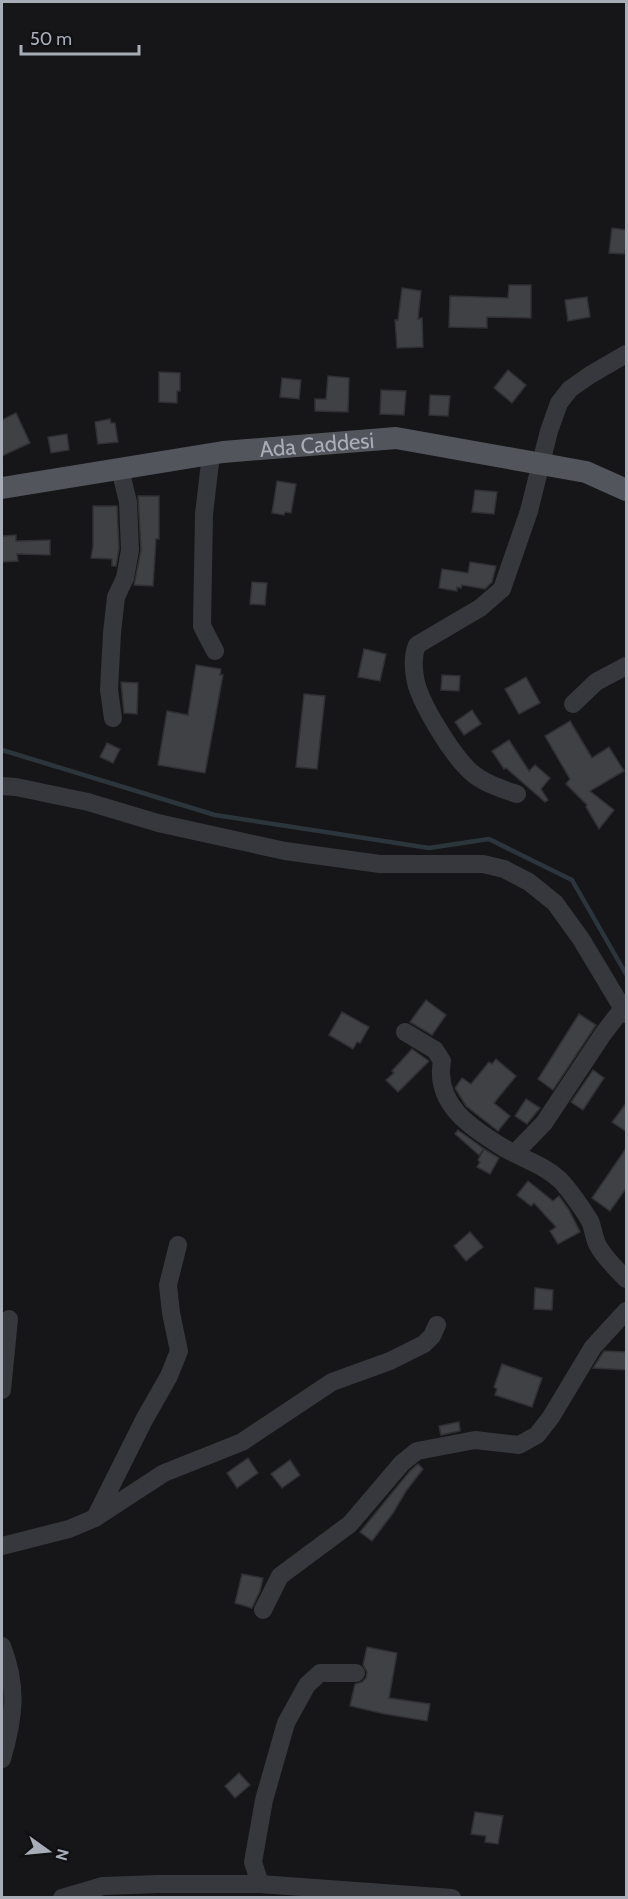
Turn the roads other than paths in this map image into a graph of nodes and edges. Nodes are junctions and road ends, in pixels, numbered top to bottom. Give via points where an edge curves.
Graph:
1 (627, 354) edge
2 (211, 454) junction
3 (540, 464) junction
4 (120, 469) junction
5 (2, 488) edge
6 (627, 490) edge
7 (215, 651) dead end
8 (627, 666) edge
9 (573, 704) dead end
10 (113, 718) dead end
11 (2, 786) edge
12 (517, 794) dead end
13 (625, 1011) edge
14 (405, 1032) dead end
15 (515, 1153) junction
16 (178, 1245) dead end
17 (627, 1279) edge
18 (627, 1311) edge
19 (9, 1319) dead end
20 (437, 1325) dead end
21 (2, 1390) edge
22 (95, 1518) junction
23 (2, 1546) edge
24 (263, 1610) dead end
25 (2, 1646) edge
26 (356, 1673) dead end
27 (2, 1759) edge
28 (260, 1884) junction
29 (62, 1898) edge
30 (452, 1898) edge

1 - 3 street via 570,389 560,403
2 - 3 main road, Ada Caddesi via 396,438
2 - 4 main road, Ada Caddesi
2 - 7 street via 204,514 202,626
3 - 6 main road, Ada Caddesi via 586,472
3 - 12 street via 529,511 502,589 480,608 417,645 414,654 415,678 426,706 454,753 472,773
4 - 5 main road, Ada Caddesi
4 - 10 street via 128,502 130,550 125,578 116,597 112,633 109,690
8 - 9 street via 596,682
11 - 13 street via 88,802 158,823 285,851 380,864 483,864 504,869 529,882 555,903
13 - 15 street via 603,1034 543,1123
14 - 15 street via 435,1050 442,1061 439,1077 452,1108 479,1131
15 - 17 street via 560,1181 590,1222 597,1245
16 - 22 street via 168,1285 179,1351
18 - 24 street via 593,1347 537,1435 519,1445 475,1440 417,1451 350,1524 280,1576
19 - 21 street
20 - 22 street via 424,1344 332,1382 242,1442 164,1473
22 - 23 street
25 - 27 street via 14,1693
26 - 28 street via 320,1673 307,1684 286,1723 264,1800 253,1862
28 - 29 street via 103,1886
28 - 30 street

